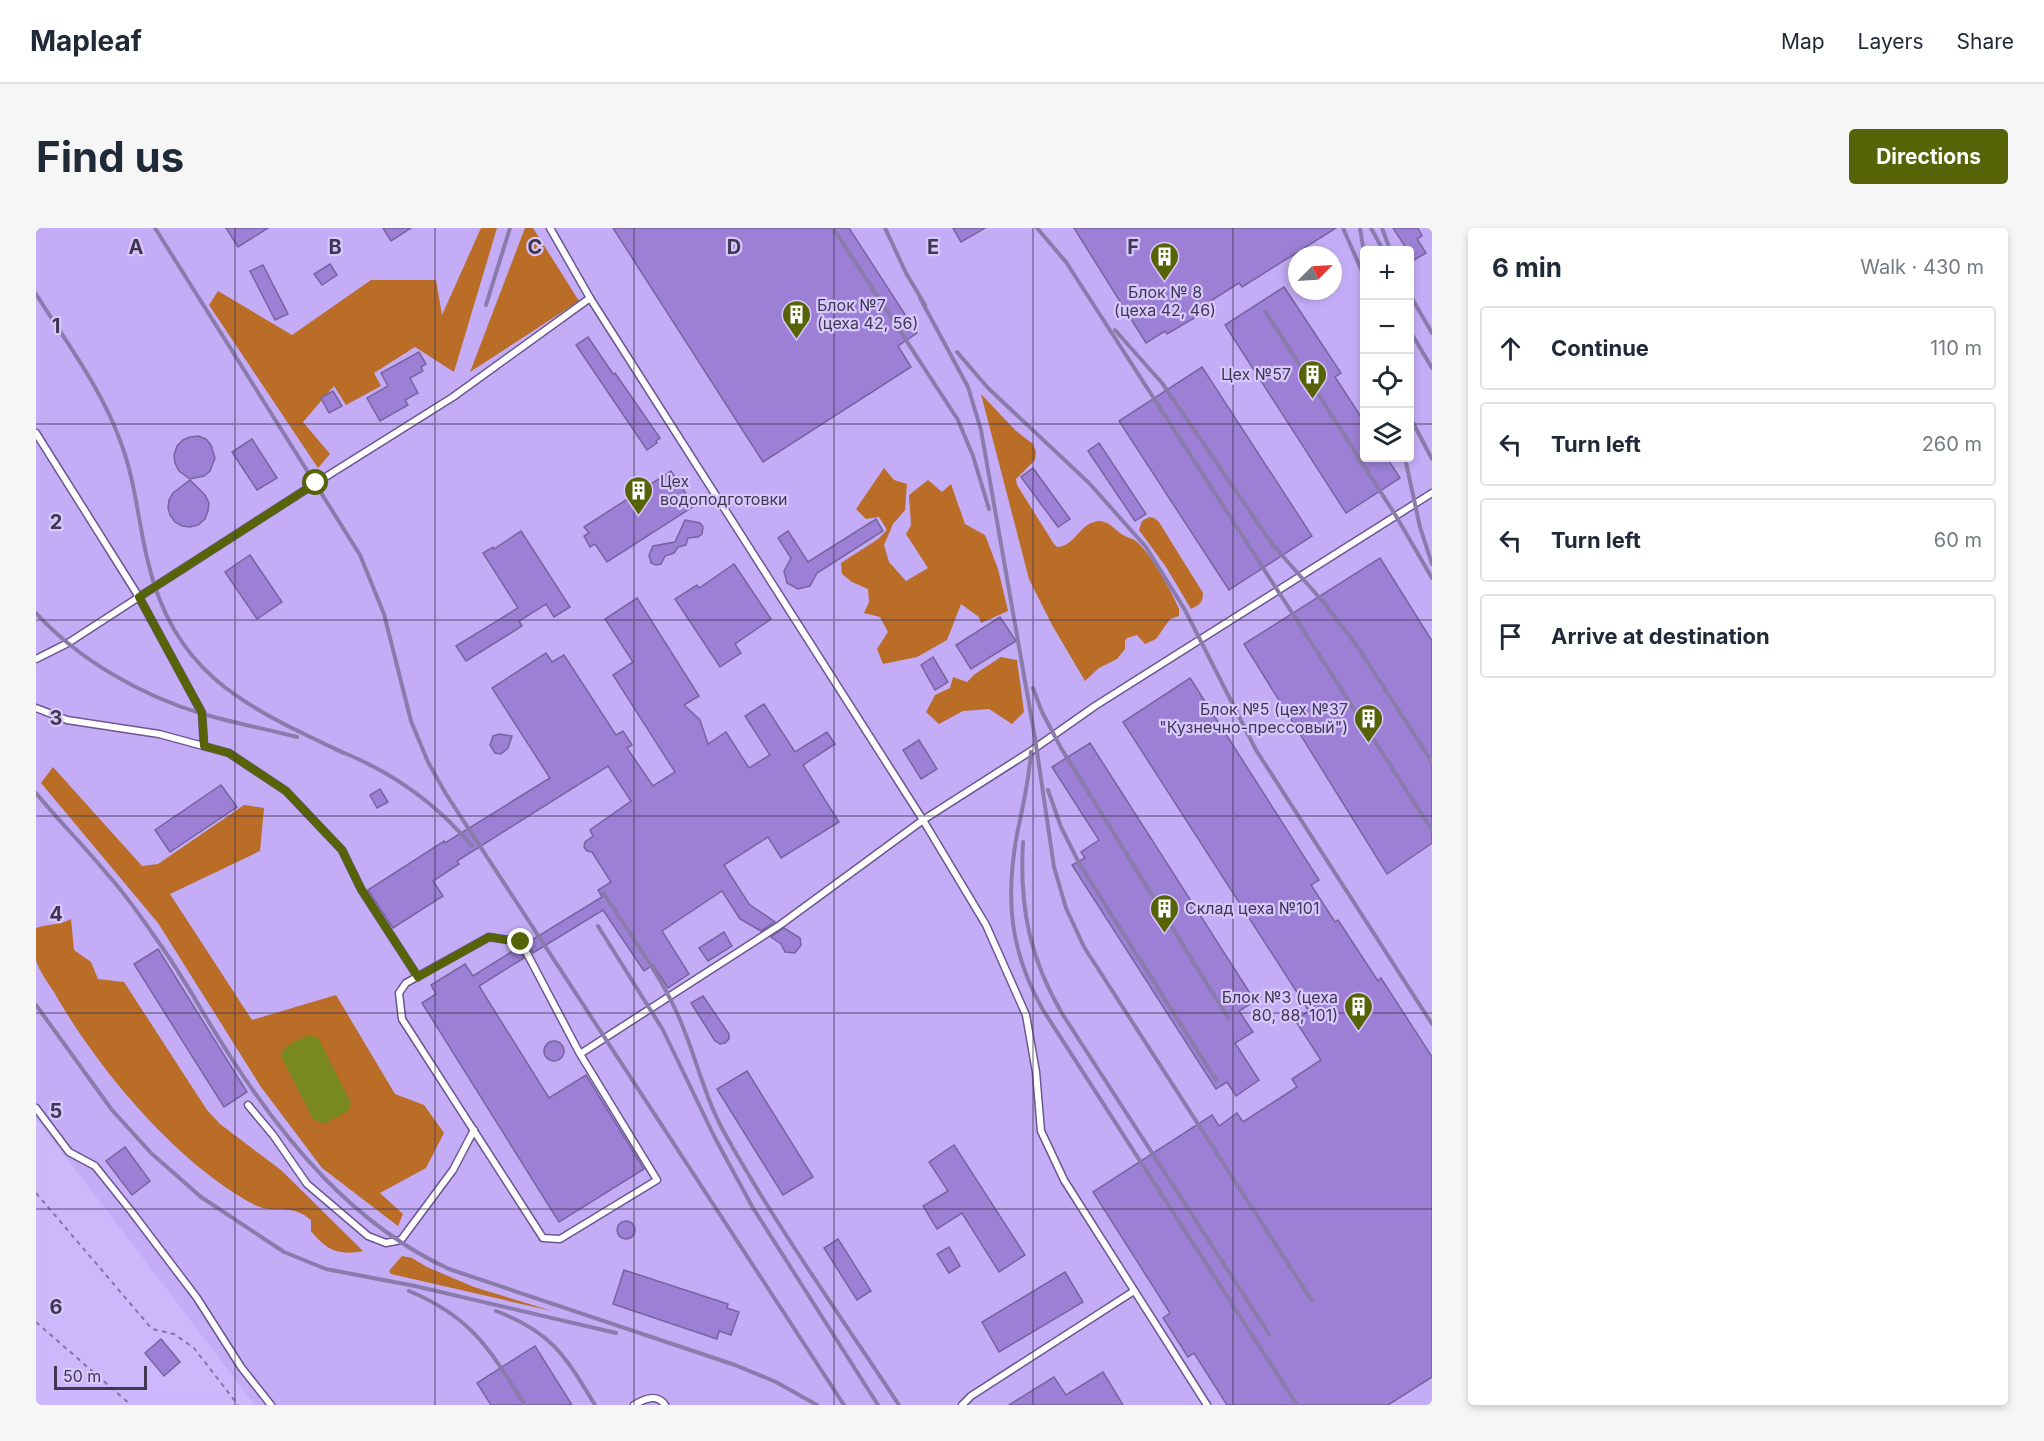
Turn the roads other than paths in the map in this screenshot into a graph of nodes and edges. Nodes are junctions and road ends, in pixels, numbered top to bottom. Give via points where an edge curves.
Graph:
1 (550, 228) edge
2 (590, 298) junction
3 (36, 433) edge
4 (1432, 493) edge
5 (139, 597) junction
6 (36, 659) edge
7 (36, 708) edge
8 (204, 746) junction
9 (923, 820) junction
10 (418, 977) junction
11 (580, 1054) junction
12 (248, 1105) dead end
13 (36, 1108) edge
14 (474, 1130) junction
15 (1134, 1291) junction
16 (271, 1405) edge
17 (634, 1405) edge
18 (665, 1405) edge
19 (962, 1405) edge
20 (1207, 1405) edge

1 - 2 lane
2 - 5 lane via 453,397
2 - 9 lane
3 - 5 lane
4 - 9 lane
5 - 6 lane
5 - 8 lane via 202,713
7 - 8 lane via 67,720 159,734
8 - 10 lane via 229,753 286,791 342,850 361,889
9 - 11 lane via 780,925
9 - 15 lane via 986,925 1026,1015 1041,1131 1064,1180
10 - 11 lane via 489,937 521,942
10 - 14 lane via 406,983 399,993 402,1019
11 - 14 lane via 657,1180 560,1239 543,1238
12 - 14 lane via 308,1184 368,1236 386,1243 400,1240 453,1170
13 - 16 lane via 69,1152 94,1166 131,1211
15 - 19 lane via 970,1396
15 - 20 lane
17 - 18 lane via 657,1398

